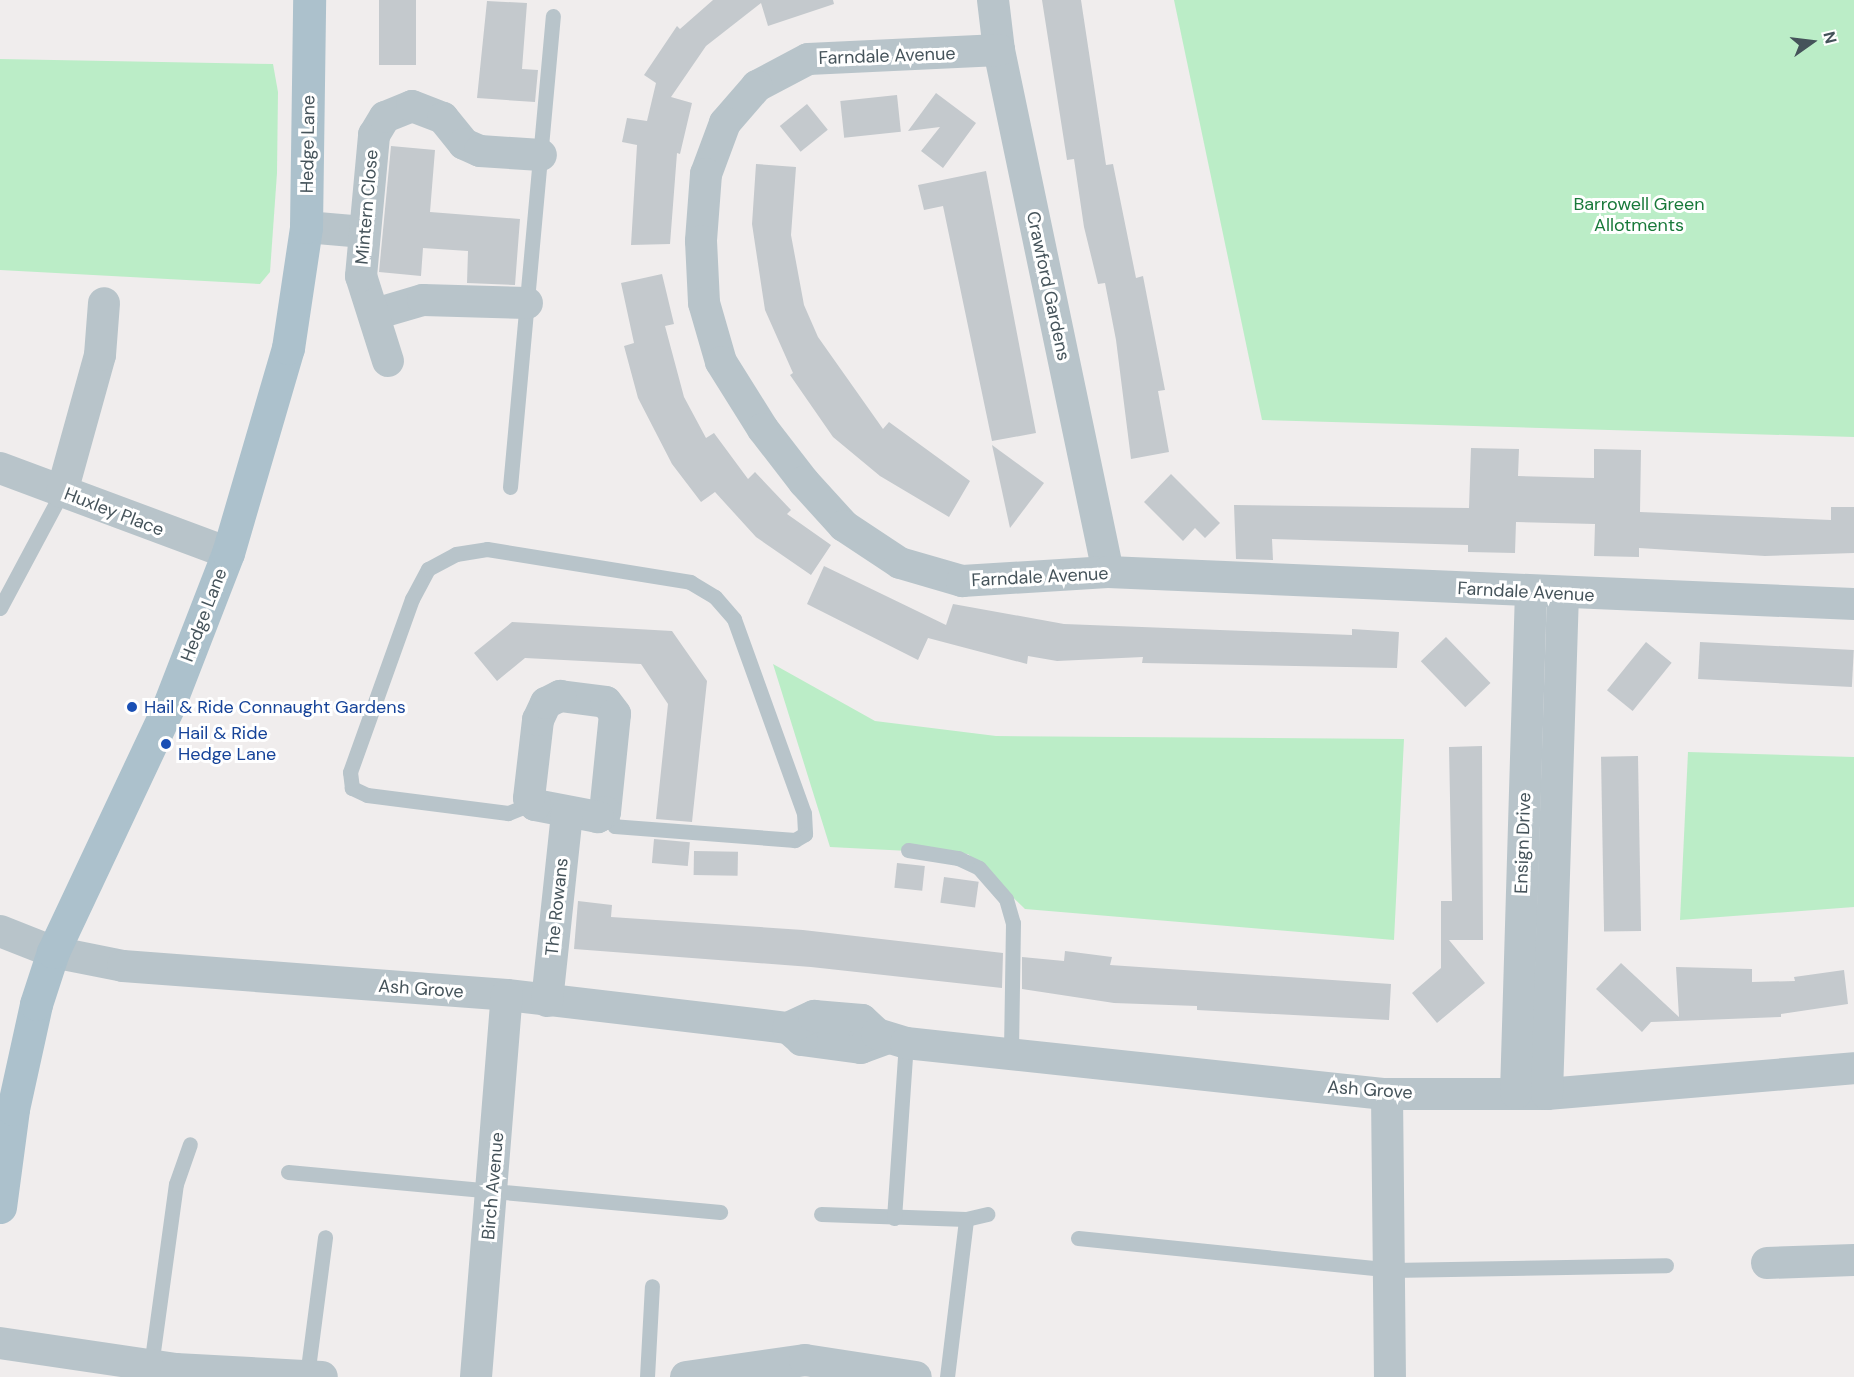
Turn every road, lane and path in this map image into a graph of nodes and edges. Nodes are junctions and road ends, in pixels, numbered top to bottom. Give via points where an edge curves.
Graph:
1 (309, 0) edge
2 (993, 0) edge
3 (553, 16) dead end
4 (999, 50) junction
5 (541, 155) junction
6 (306, 227) junction
7 (364, 232) junction
8 (104, 303) dead end
9 (526, 303) junction
10 (375, 314) junction
11 (388, 362) dead end
12 (0, 468) edge
13 (510, 487) dead end
14 (62, 492) junction
15 (228, 553) junction
16 (1108, 572) junction
17 (1531, 592) junction
18 (1563, 594) junction
19 (1854, 604) edge
20 (0, 608) edge
21 (533, 803) junction
22 (605, 812) junction
23 (567, 813) junction
24 (908, 850) dead end
25 (0, 931) edge
26 (53, 952) junction
27 (507, 995) junction
28 (547, 1001) junction
29 (897, 1041) junction
30 (1011, 1053) junction
31 (1854, 1068) edge
32 (1516, 1093) junction
33 (1387, 1094) junction
34 (1547, 1094) junction
35 (190, 1144) dead end
36 (288, 1172) dead end
37 (493, 1193) junction
38 (0, 1207) edge
39 (720, 1212) dead end
40 (821, 1214) dead end
41 (987, 1214) dead end
42 (894, 1218) junction
43 (966, 1219) junction
44 (326, 1237) dead end
45 (1078, 1238) dead end
46 (1854, 1260) edge
47 (1767, 1263) dead end
48 (1666, 1265) dead end
49 (1391, 1270) junction
50 (651, 1286) dead end
51 (0, 1343) edge
52 (168, 1371) edge
53 (315, 1376) edge
54 (476, 1377) edge
55 (647, 1377) edge
56 (686, 1377) edge
57 (916, 1377) edge
58 (946, 1377) edge
59 (1390, 1377) edge

1 - 6 main road, Hedge Lane
2 - 4 street, Crawford Gardens
3 - 5 lane
4 - 16 street, Crawford Gardens
4 - 16 street, Farndale Avenue via 808,59 757,86 725,123 706,174 701,241 704,303 721,362 763,429 804,482 854,532 900,563 962,581
5 - 7 street, Mintern Close via 480,151 464,144 443,118 412,106 385,117 374,135
5 - 9 lane
6 - 7 street
6 - 15 main road, Hedge Lane via 288,348
7 - 10 street, Mintern Close via 361,276
8 - 14 street via 100,355
9 - 10 street via 423,300
9 - 13 lane
10 - 11 street, Mintern Close
12 - 14 street, Huxley Place
14 - 15 street, Huxley Place
14 - 20 lane
15 - 26 main road, Hedge Lane via 169,705
16 - 17 street, Farndale Avenue
17 - 18 street, Farndale Avenue
17 - 32 street, Ensign Drive
18 - 19 street, Farndale Avenue
18 - 34 street, Ensign Drive
21 - 22 street via 529,798 538,720 546,703 560,696 606,702 615,714
21 - 22 lane via 508,813 367,795 352,788 350,772 412,599 428,569 456,554 487,549 690,582 715,597 734,619 804,813 805,834 795,840 615,826
21 - 23 street
22 - 23 street via 598,817
23 - 28 street, The Rowans
24 - 30 lane via 958,858 979,868 1006,898 1013,923
25 - 26 street, Ash Grove
26 - 27 street, Ash Grove via 123,966
26 - 38 main road, Hedge Lane via 36,1004 13,1109
27 - 28 street, Ash Grove
27 - 37 street, Birch Avenue
28 - 29 street, Ash Grove via 788,1028 802,1040 861,1048
29 - 30 street, Ash Grove
29 - 42 lane
30 - 33 street, Ash Grove
31 - 34 street, Ash Grove
32 - 33 street, Ash Grove
32 - 34 street, Ash Grove
33 - 49 street
35 - 52 lane via 176,1184
36 - 37 lane
37 - 39 lane
37 - 54 street, Birch Avenue
40 - 42 lane
41 - 43 lane
42 - 43 lane
43 - 58 lane
44 - 53 lane
45 - 49 lane
46 - 47 street
48 - 49 lane
49 - 59 street
50 - 55 lane
51 - 52 street
52 - 53 street
56 - 57 street via 806,1360

